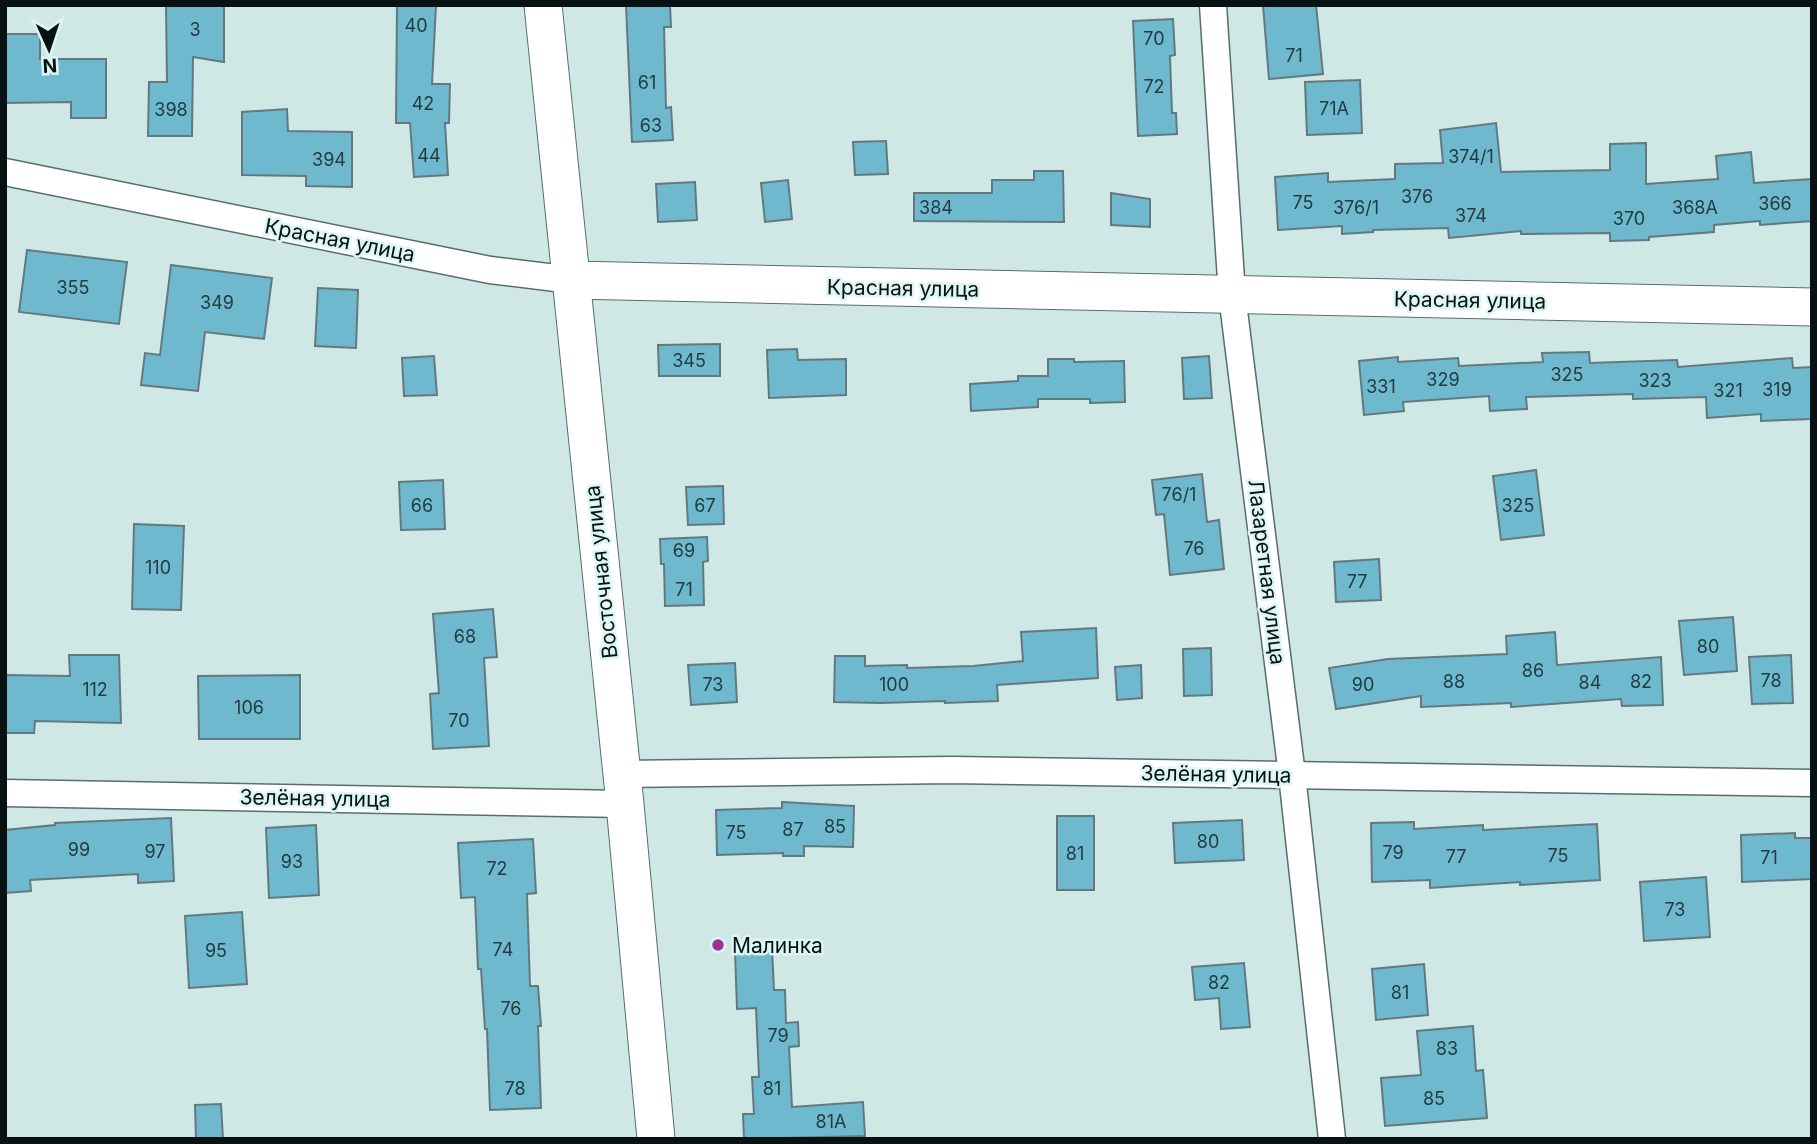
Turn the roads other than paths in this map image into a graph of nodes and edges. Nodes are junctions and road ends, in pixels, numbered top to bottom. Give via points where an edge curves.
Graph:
1 (543, 5) edge
2 (1213, 5) edge
3 (5, 172) edge
4 (572, 280) junction
5 (1232, 295) junction
6 (1812, 307) edge
7 (1292, 775) junction
8 (1812, 783) edge
9 (623, 789) junction
10 (5, 793) edge
11 (656, 1139) edge
12 (1332, 1139) edge

1 - 4 street, Восточная улица
2 - 5 street, Лазаретная улица
3 - 4 street, Красная улица via 490,270
4 - 5 street, Красная улица
4 - 9 street, Восточная улица
5 - 6 street, Красная улица
5 - 7 street, Лазаретная улица
7 - 8 street, Зелёная улица
7 - 9 street, Зелёная улица via 952,770
7 - 12 street, Лазаретная улица
9 - 10 street, Зелёная улица
9 - 11 street, Восточная улица

